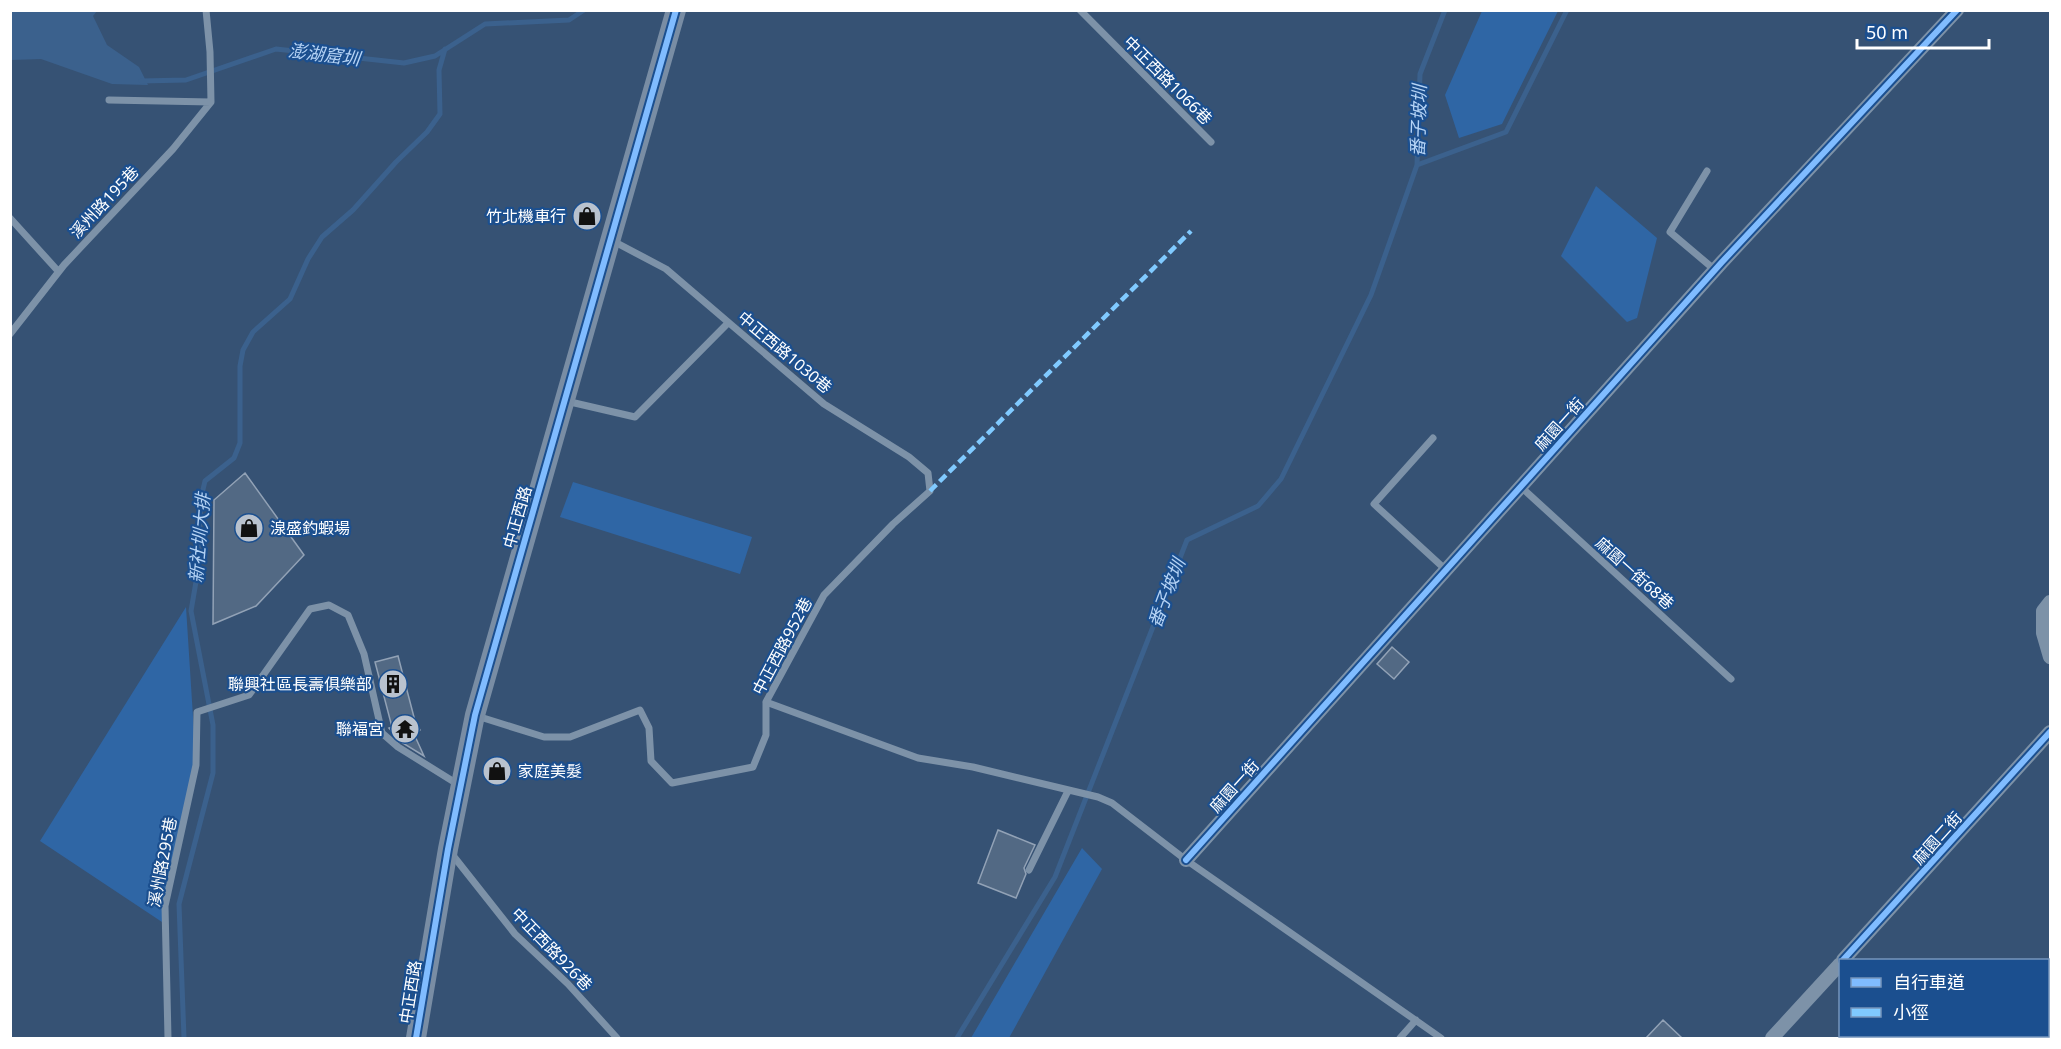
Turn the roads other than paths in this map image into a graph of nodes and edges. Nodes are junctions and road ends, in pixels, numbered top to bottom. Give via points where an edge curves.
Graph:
1 (206, 10) edge
2 (676, 10) edge
3 (1080, 10) edge
4 (1957, 10) edge
5 (109, 100) dead end
6 (211, 102) junction
7 (1211, 142) dead end
8 (1707, 171) dead end
9 (10, 218) edge
10 (611, 240) junction
11 (1715, 270) junction
12 (58, 271) junction
13 (729, 322) junction
14 (10, 334) edge
15 (565, 401) junction
16 (1433, 438) dead end
17 (1521, 487) junction
18 (930, 491) joint
19 (1446, 570) junction
20 (2050, 602) edge
21 (2050, 657) edge
22 (1731, 680) dead end
23 (766, 702) junction
24 (475, 715) junction
25 (2050, 732) edge
26 (460, 786) junction
27 (1068, 791) junction
28 (448, 849) junction
29 (1186, 860) junction
30 (1029, 870) dead end
31 (1845, 959) edge
32 (1839, 965) edge
33 (1416, 1020) junction
34 (168, 1038) edge
35 (416, 1038) edge
36 (617, 1038) edge
37 (1400, 1038) edge
38 (1442, 1038) edge
39 (1772, 1038) edge

1 - 6 lane
2 - 10 main road, 中正西路
3 - 7 lane, 中正西路1066巷
4 - 11 street, 麻園一街
5 - 6 lane
6 - 12 lane, 溪州路195巷
8 - 11 lane via 1670,232
9 - 12 lane
10 - 13 lane, 中正西路1030巷 via 666,269
10 - 15 main road, 中正西路
11 - 17 street, 麻園一街
12 - 14 lane, 溪州路195巷
13 - 15 lane via 635,417
13 - 18 lane, 中正西路1030巷 via 824,404 909,457 928,473
15 - 24 main road, 中正西路
16 - 19 lane via 1374,504
17 - 19 street, 麻園一街
17 - 22 lane, 麻園一街68巷
18 - 23 lane, 中正西路952巷 via 824,596
19 - 29 street, 麻園一街
20 - 21 street via 2043,611 2043,633
23 - 24 lane, 中正西路952巷 via 766,735 753,767 672,783 651,761 649,728 640,710 570,737 544,737
23 - 27 lane via 918,758 973,766
24 - 26 main road, 中正西路
25 - 31 street, 麻園二街
26 - 28 main road, 中正西路
26 - 34 lane, 溪州路295巷 via 382,733 364,654 348,615 329,605 310,609 249,696 197,712 196,765 165,906
27 - 29 lane via 1112,802
27 - 30 lane
28 - 35 main road, 中正西路
28 - 36 lane, 中正西路926巷 via 515,934
29 - 33 lane
32 - 39 street, 麻園二街
33 - 37 lane
33 - 38 lane

